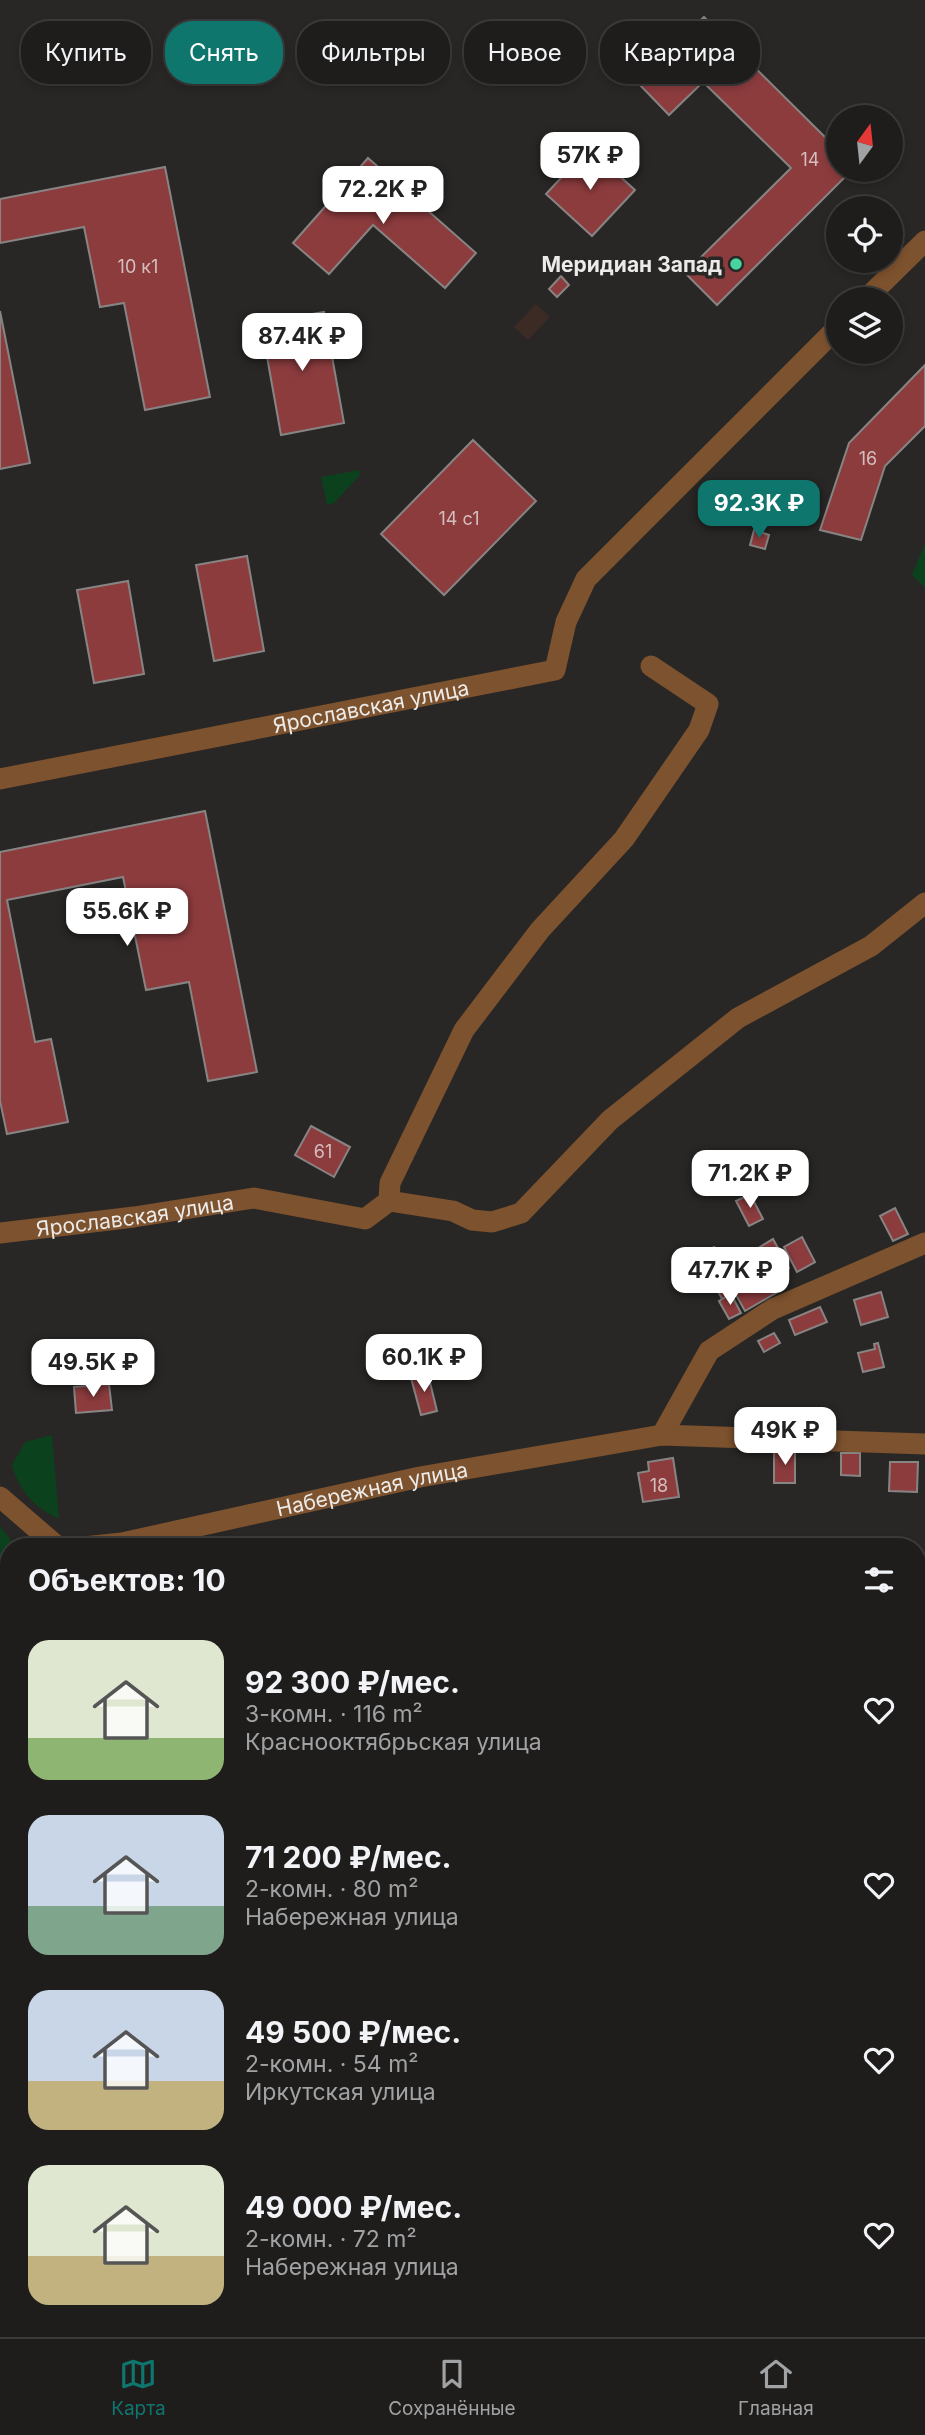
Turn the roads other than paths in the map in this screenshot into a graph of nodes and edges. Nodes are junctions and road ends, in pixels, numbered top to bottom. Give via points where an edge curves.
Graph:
1 (925, 241) edge
2 (878, 287) edge
3 (826, 339) edge
4 (651, 666) dead end
5 (0, 779) edge
6 (925, 903) edge
7 (389, 1201) junction
8 (0, 1233) edge
9 (925, 1243) edge
10 (662, 1434) junction
11 (925, 1444) edge
12 (0, 1497) edge
13 (48, 1538) edge
14 (144, 1538) edge

1 - 2 street
3 - 5 street, Ярославская улица via 586,579 566,622 555,670
4 - 7 street via 708,704 699,730 624,839 540,930 464,1030 390,1183
6 - 7 street via 871,946 738,1018 610,1120 521,1213 492,1222
7 - 8 street, Ярославская улица via 365,1219 254,1198
9 - 10 street via 773,1309 709,1351
10 - 11 street, Набережная улица
10 - 14 street, Набережная улица via 419,1477
12 - 13 street

